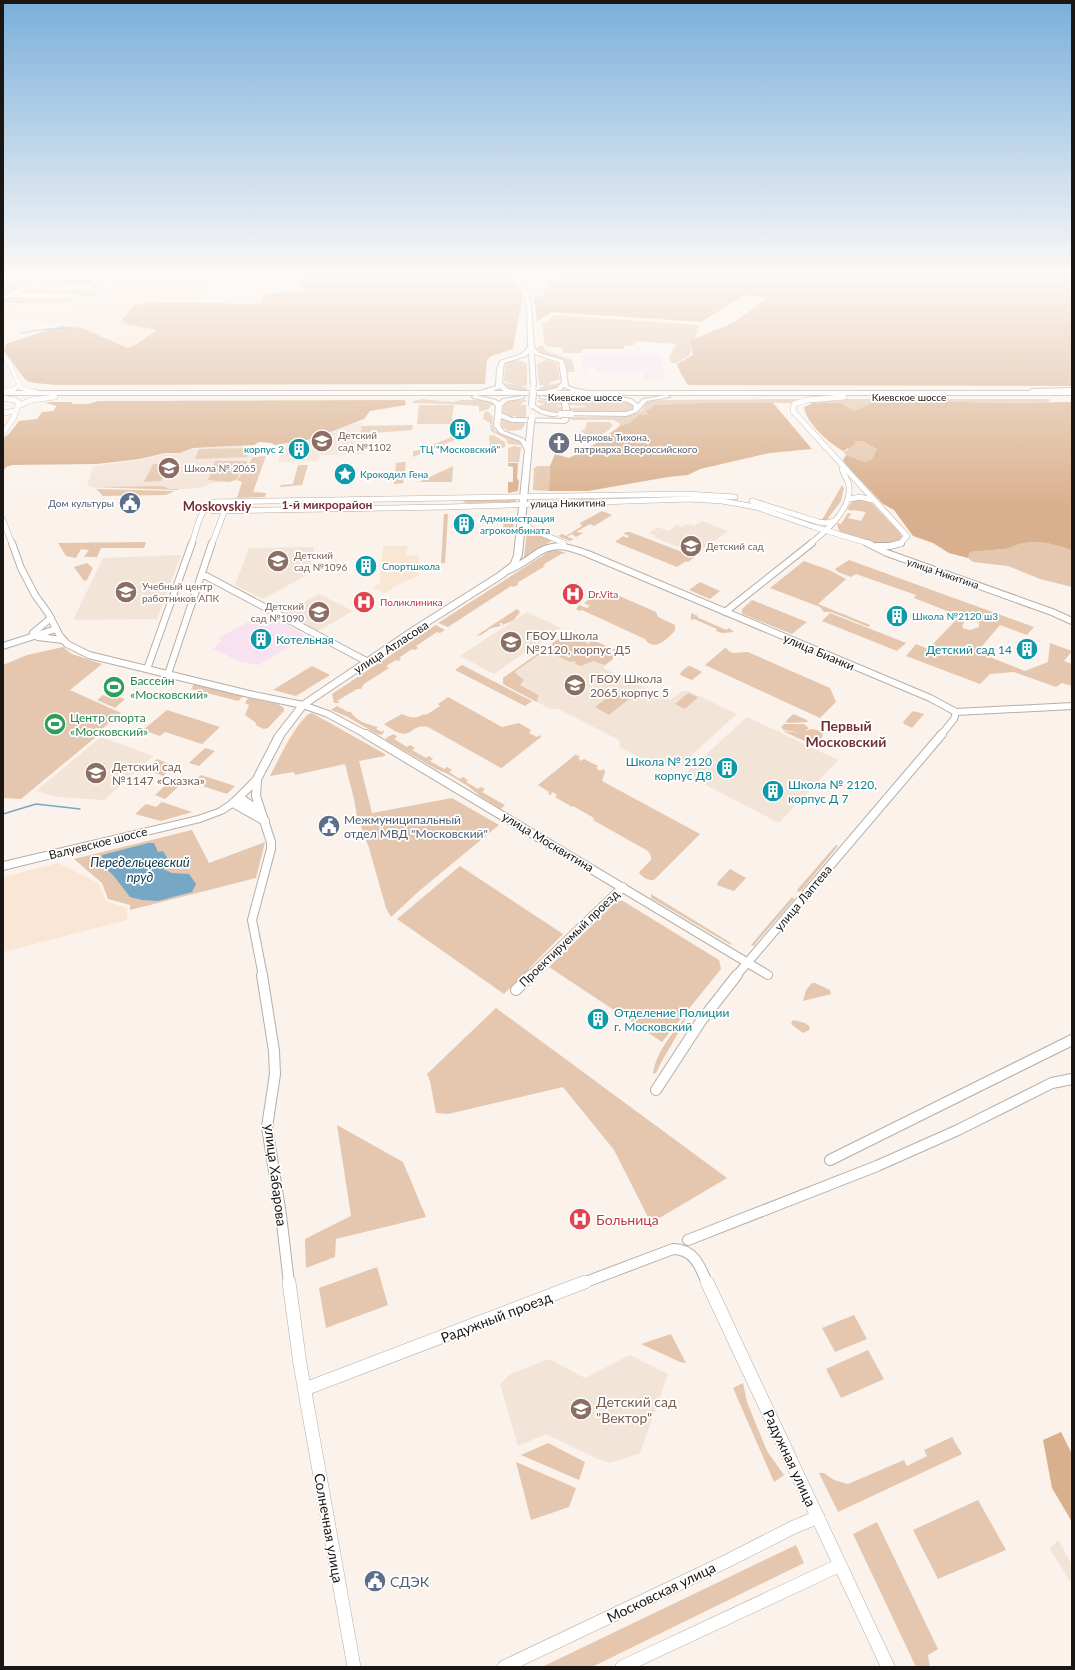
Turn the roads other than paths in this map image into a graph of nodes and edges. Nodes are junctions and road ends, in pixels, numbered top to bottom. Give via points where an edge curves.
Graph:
1 (526, 352) edge
2 (531, 352) edge
3 (535, 352) edge
4 (3, 355) edge
5 (506, 360) junction
6 (562, 364) junction
7 (532, 367) junction
8 (19, 384) junction
9 (500, 384) junction
10 (564, 384) junction
11 (1072, 390) edge
12 (3, 392) edge
13 (40, 393) junction
14 (592, 393) junction
15 (992, 393) junction
16 (1072, 393) edge
17 (475, 395) junction
18 (522, 395) junction
19 (542, 395) junction
20 (3, 397) edge
21 (55, 397) junction
22 (607, 397) junction
23 (667, 397) junction
24 (844, 397) junction
25 (1072, 397) edge
26 (499, 405) junction
27 (532, 405) junction
28 (17, 408) junction
29 (635, 411) junction
30 (3, 413) edge
31 (498, 414) junction
32 (564, 414) junction
33 (531, 421) junction
34 (499, 430) junction
35 (3, 433) edge
36 (529, 451) junction
37 (839, 463) junction
38 (610, 495) junction
39 (524, 496) junction
40 (443, 497) junction
41 (473, 497) junction
42 (849, 499) junction
43 (229, 501) junction
44 (873, 501) junction
45 (613, 502) junction
46 (524, 504) junction
47 (468, 506) junction
48 (442, 507) junction
49 (205, 509) junction
50 (225, 511) junction
51 (3, 520) edge
52 (834, 521) junction
53 (521, 522) junction
54 (819, 522) junction
55 (814, 527) junction
56 (826, 530) junction
57 (838, 534) junction
58 (819, 537) junction
59 (847, 537) junction
60 (871, 544) junction
61 (574, 549) junction
62 (506, 571) junction
63 (201, 576) junction
64 (725, 612) junction
65 (51, 618) junction
66 (1072, 621) edge
67 (56, 628) junction
68 (24, 639) junction
69 (63, 640) junction
70 (3, 646) edge
71 (368, 662) junction
72 (147, 669) junction
73 (168, 674) junction
74 (303, 705) junction
75 (1072, 706) edge
76 (956, 712) junction
77 (257, 780) junction
78 (237, 800) junction
79 (192, 821) joint
80 (265, 821) junction
81 (3, 866) edge
82 (623, 887) junction
83 (748, 962) junction
84 (768, 975) dead end
85 (516, 990) dead end
86 (1072, 1040) edge
87 (1072, 1079) edge
88 (656, 1090) dead end
89 (830, 1160) dead end
90 (688, 1246) junction
91 (305, 1389) junction
92 (818, 1518) junction
93 (840, 1565) junction
94 (354, 1667) edge
95 (504, 1667) edge
96 (622, 1667) edge
97 (888, 1667) edge

1 - 5 main road
2 - 7 main road, улица Атласова
3 - 6 main road via 559,360
4 - 8 street
5 - 7 main road via 521,359
5 - 9 main road via 501,364
6 - 7 main road via 547,359
6 - 10 main road
7 - 27 main road, улица Атласова, bridge
8 - 12 street via 14,389
8 - 13 street via 25,391
9 - 17 main road via 493,390
9 - 18 main road via 506,390
10 - 14 main road via 571,390
10 - 19 main road via 559,389
11 - 15 main road
12 - 13 highway, Киевское шоссе
13 - 17 highway, Киевское шоссе
14 - 15 highway, Киевское шоссе
14 - 19 highway, Киевское шоссе
15 - 16 highway, Киевское шоссе
17 - 18 highway, Киевское шоссе
17 - 21 highway, Киевское шоссе
17 - 26 main road via 493,400
18 - 19 highway, Киевское шоссе
18 - 26 main road
19 - 22 highway, Киевское шоссе
19 - 32 main road via 564,401
20 - 21 highway, Киевское шоссе
20 - 28 street via 17,401
21 - 28 street via 24,402
22 - 23 highway, Киевское шоссе
22 - 29 main road via 632,401 638,406
23 - 24 highway, Киевское шоссе
23 - 29 main road via 645,400
24 - 25 highway, Киевское шоссе
24 - 37 street via 807,400 794,404 793,408
26 - 31 main road
27 - 32 main road via 540,412
27 - 33 main road, улица Атласова
28 - 30 street
28 - 35 street
29 - 32 main road via 618,414
31 - 32 main road via 512,420 566,421
31 - 34 main road
32 - 33 main road via 542,415
33 - 34 main road via 522,431 511,433
33 - 36 main road, улица Атласова
34 - 36 main road via 522,440
36 - 39 main road, улица Атласова
37 - 42 street via 849,486
37 - 44 street
38 - 39 street, улица Никитина
38 - 45 street, улица Никитина via 617,498
38 - 54 street, улица Никитина via 724,495 767,504
39 - 41 street, улица Никитина
39 - 46 main road, улица Атласова
40 - 41 street, улица Никитина
40 - 43 street, улица Никитина
40 - 48 street via 446,499
41 - 47 street via 460,500
42 - 44 street via 860,497
42 - 52 street
43 - 49 street, улица Никитина via 212,502
43 - 50 street
44 - 60 street via 907,536 903,543 892,547
45 - 46 street, улица Никитина
45 - 55 street, улица Никитина via 689,499 728,502 756,507
46 - 47 street, улица Никитина
46 - 53 main road, улица Атласова
47 - 48 street, улица Никитина
48 - 50 street, улица Никитина
49 - 50 street, улица Никитина
49 - 72 street
50 - 63 street
51 - 65 street via 21,568
52 - 54 street, улица Никитина
52 - 56 street
52 - 59 street via 836,528
53 - 61 street, улица Бианки
53 - 62 main road, улица Атласова via 517,558
54 - 55 street via 820,526
55 - 56 street, улица Никитина
55 - 58 street
56 - 57 street, улица Никитина
56 - 58 street
57 - 58 street
57 - 59 street, улица Никитина
58 - 64 street
59 - 60 street, улица Никитина
60 - 66 street, улица Никитина via 888,553
61 - 62 street, улица Бианки via 550,545 514,569
61 - 64 street, улица Бианки
62 - 71 main road, улица Атласова
63 - 71 street via 206,576
63 - 73 street
64 - 76 street, улица Бианки via 930,698
65 - 67 street
65 - 68 street
67 - 68 street
67 - 69 street
68 - 69 street via 41,637
68 - 70 street
69 - 72 street, улица Москвитина via 89,655
71 - 74 main road, улица Атласова
72 - 73 street, улица Москвитина
73 - 74 street, улица Москвитина
74 - 77 main road, улица Атласова via 280,735
74 - 82 street, улица Москвитина via 351,725
75 - 76 street
76 - 83 street, улица Лаптева via 950,724
77 - 78 main road, улица Атласова
77 - 80 street, улица Хабарова via 256,796
78 - 79 main road, улица Атласова via 221,811
78 - 80 street
79 - 81 main road, Валуевское шоссе
80 - 91 street, улица Хабарова via 271,849 252,920 265,989 276,1074 267,1127
82 - 83 street, улица Москвитина
82 - 85 street, Проектируемый проезд
83 - 84 street, улица Москвитина
83 - 88 street, улица Лаптева via 701,1021
86 - 89 street
87 - 90 street via 1052,1083 958,1130
90 - 91 street, Радужный проезд via 668,1251
90 - 92 street, Радужная улица
91 - 94 street, Солнечная улица
92 - 93 street, Радужная улица
92 - 95 street, Московская улица via 794,1527
93 - 96 street
93 - 97 street, Радужная улица

